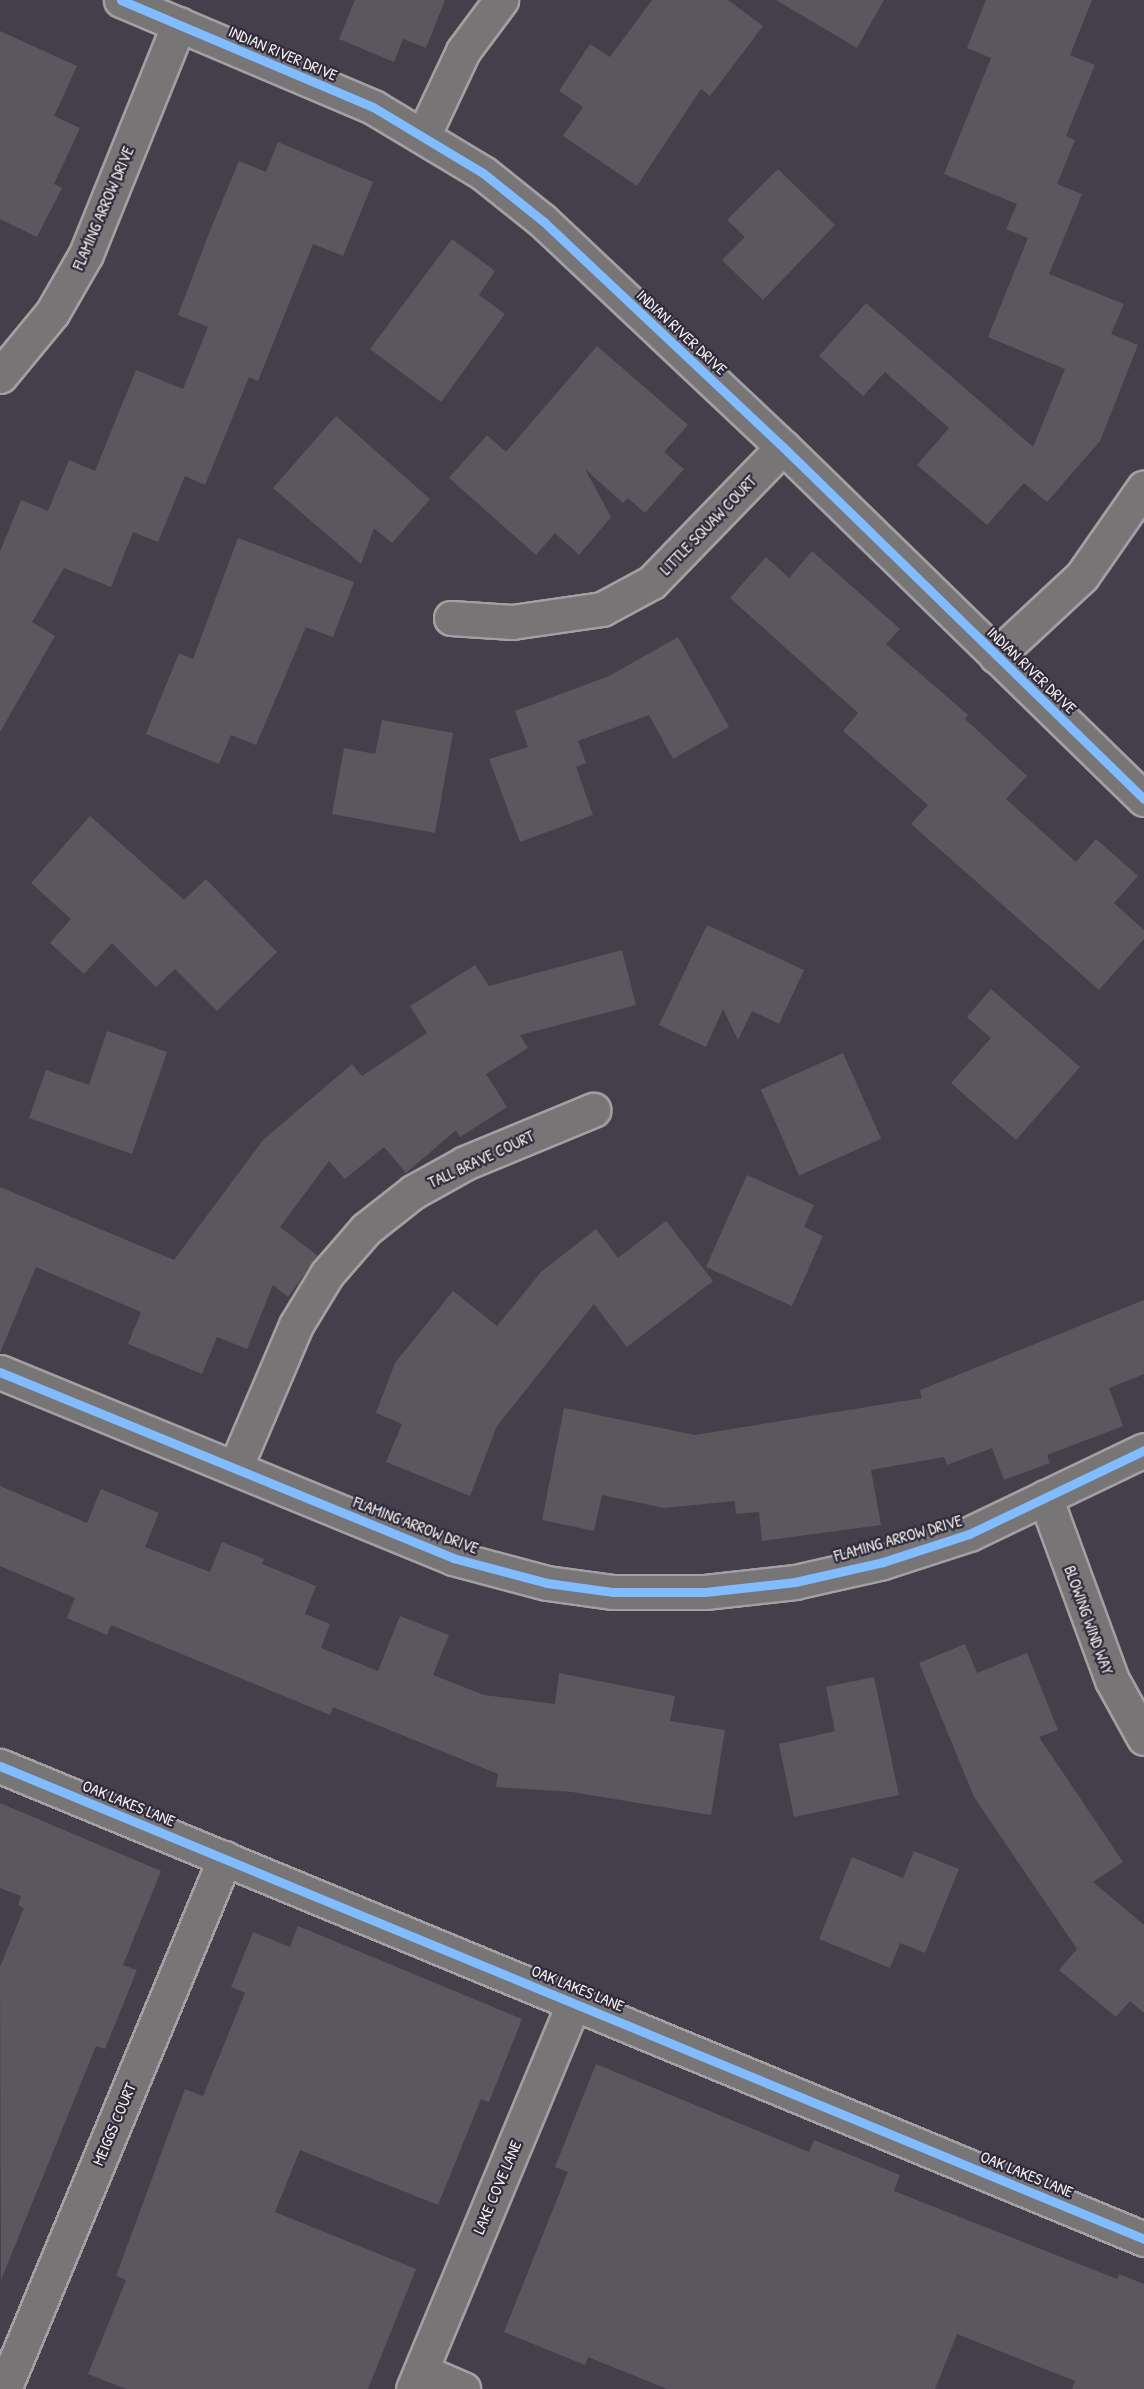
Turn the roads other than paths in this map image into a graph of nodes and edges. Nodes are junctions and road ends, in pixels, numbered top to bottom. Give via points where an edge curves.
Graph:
1 (121, 0) edge
2 (501, 0) edge
3 (179, 24) junction
4 (424, 134) junction
5 (0, 376) edge
6 (783, 447) junction
7 (1144, 487) edge
8 (451, 618) dead end
9 (996, 656) junction
10 (1144, 799) edge
11 (593, 1110) dead end
12 (0, 1372) edge
13 (1144, 1450) edge
14 (235, 1468) junction
15 (1046, 1497) junction
16 (1144, 1738) edge
17 (0, 1766) edge
18 (225, 1858) junction
19 (574, 2003) junction
20 (1144, 2239) edge
21 (417, 2380) edge
22 (4, 2389) edge
23 (463, 2389) edge

1 - 3 street, INDIAN RIVER DRIVE
2 - 4 street via 463,51
3 - 4 street, INDIAN RIVER DRIVE
3 - 5 street, FLAMING ARROW DRIVE via 86,254 52,313
4 - 6 street, INDIAN RIVER DRIVE via 543,221
6 - 8 street, LITTLE SQUAW COURT via 652,582 602,609 512,622
6 - 9 street, INDIAN RIVER DRIVE
7 - 9 street via 1082,576
9 - 10 street, INDIAN RIVER DRIVE
11 - 14 street, TALL BRAVE COURT via 465,1164 413,1192 366,1229 327,1274 296,1325
12 - 14 street, FLAMING ARROW DRIVE
13 - 15 street, FLAMING ARROW DRIVE
14 - 15 street, FLAMING ARROW DRIVE via 453,1558 547,1583 613,1592 705,1592 795,1581 969,1534
15 - 16 street, BLOWING WIND WAY via 1103,1659
17 - 18 street, OAK LAKES LANE
18 - 19 street, OAK LAKES LANE
18 - 22 street, MEIGGS COURT
19 - 20 street, OAK LAKES LANE
19 - 21 street, LAKE COVE LANE
21 - 23 street, LAKE COVE LANE

